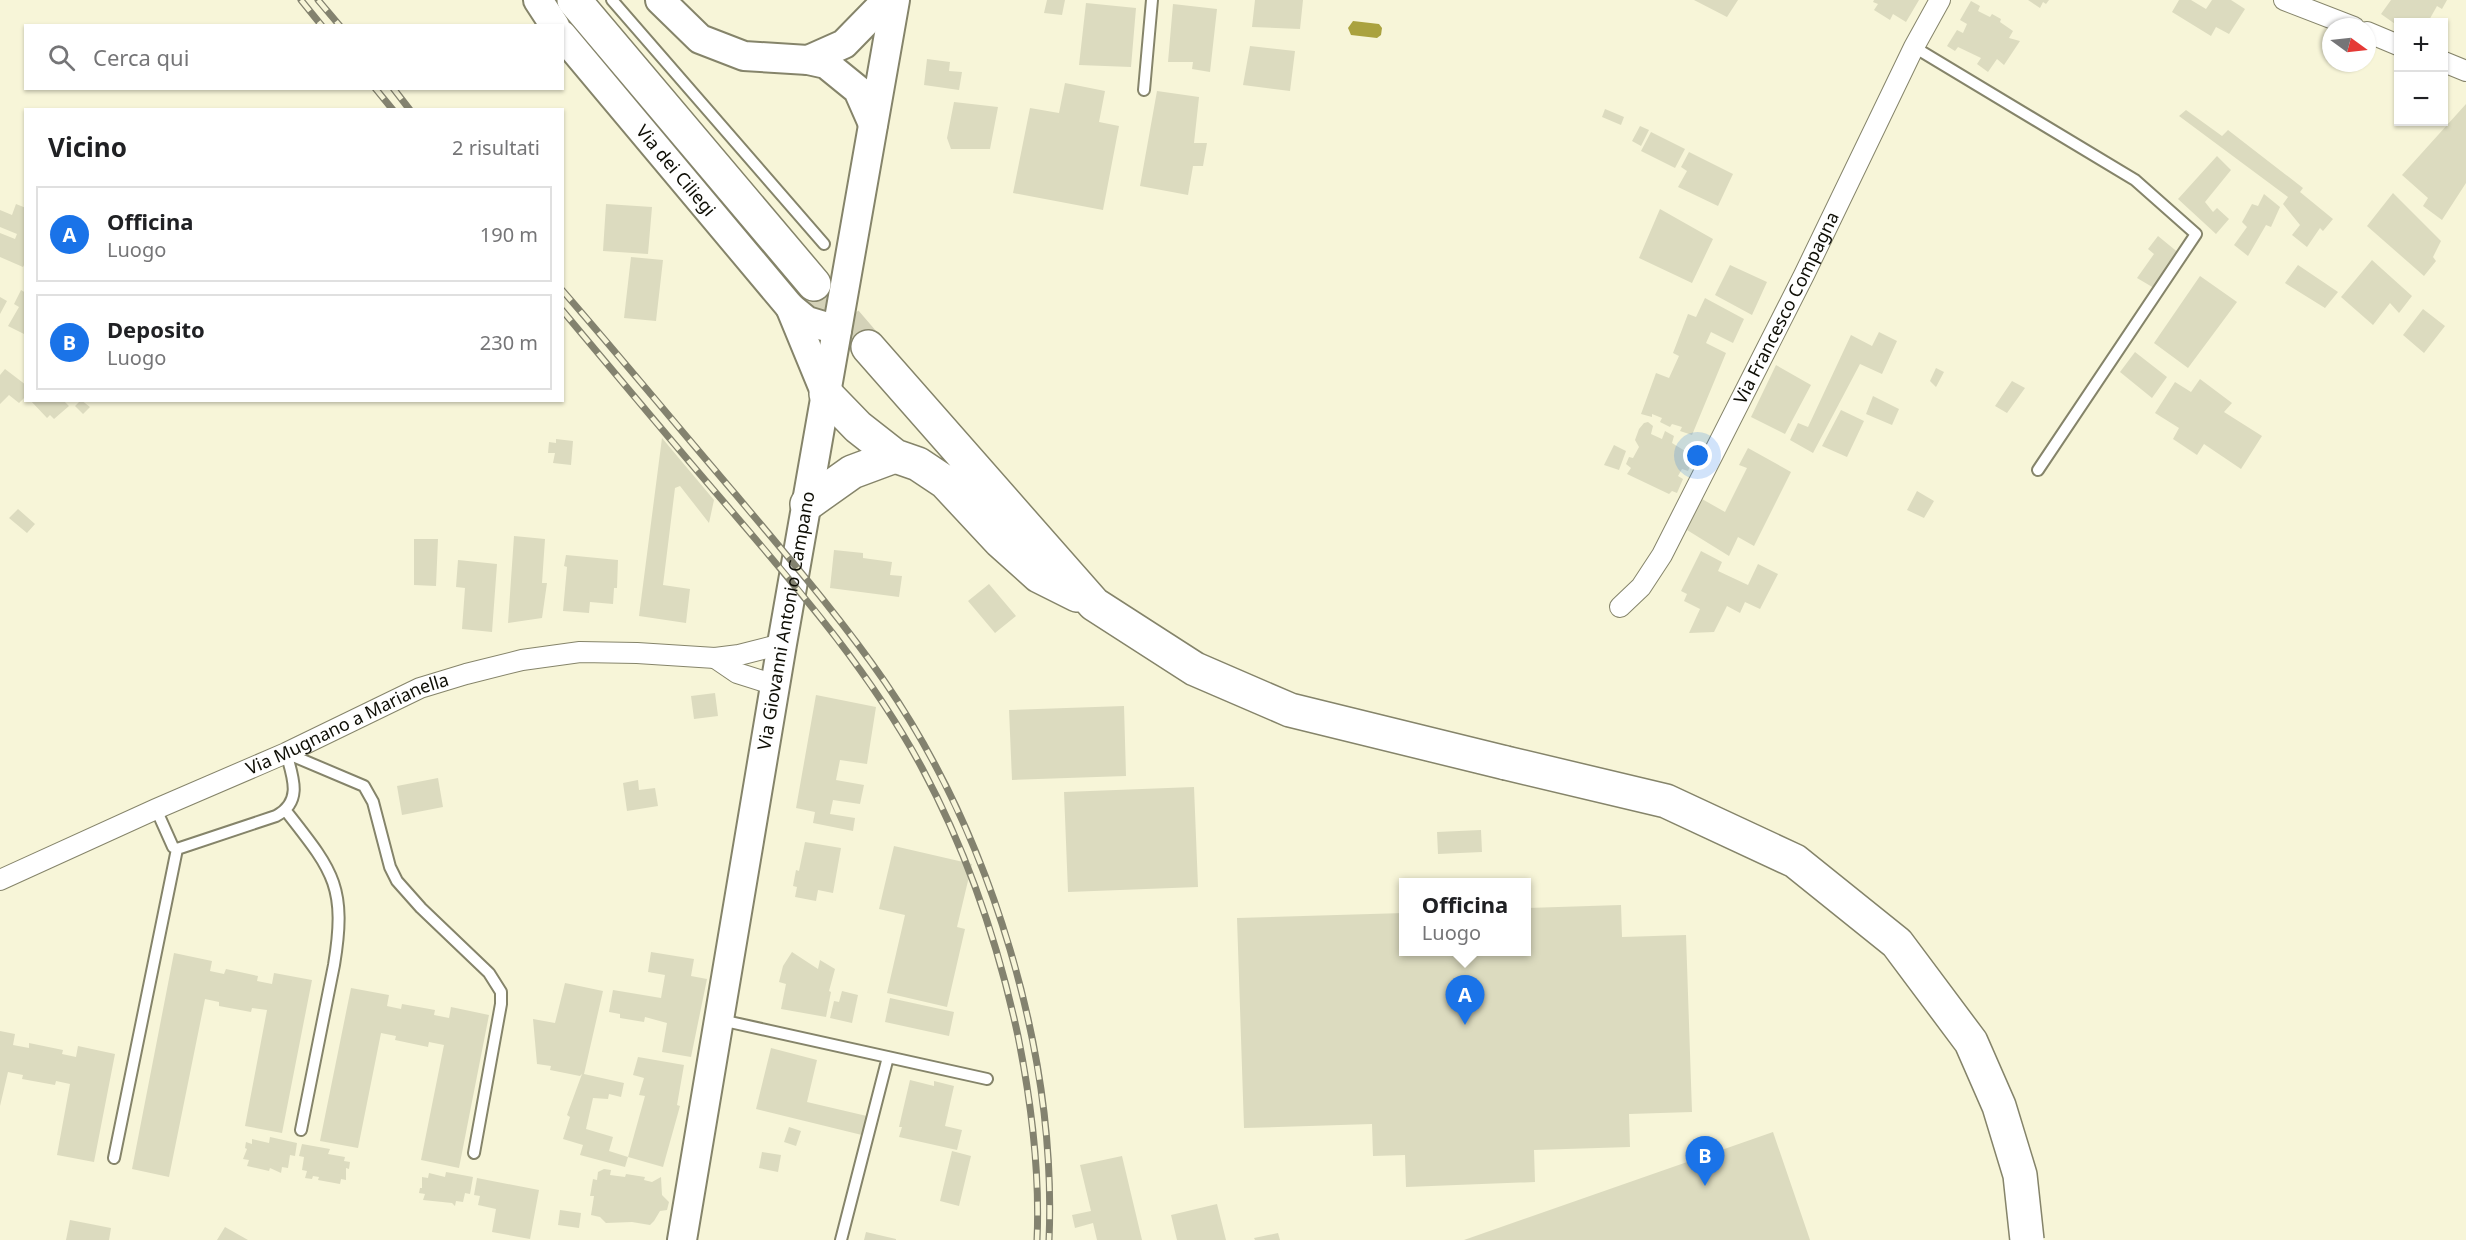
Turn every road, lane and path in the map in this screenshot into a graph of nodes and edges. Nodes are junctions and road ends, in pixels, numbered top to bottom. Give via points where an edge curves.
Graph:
1 (538, 0) edge
2 (574, 0) edge
3 (612, 0) edge
4 (660, 0) edge
5 (887, 0) edge
6 (895, 0) edge
7 (1152, 0) edge
8 (1940, 0) edge
9 (2284, 0) edge
10 (2331, 18) edge
11 (554, 24) edge
12 (2376, 36) edge
13 (564, 37) edge
14 (2394, 43) edge
15 (1914, 47) junction
16 (808, 60) junction
17 (2448, 64) edge
18 (2466, 71) edge
19 (1144, 90) dead end
20 (873, 124) junction
21 (824, 244) dead end
22 (814, 284) tunnel mouth
23 (790, 307) junction
24 (837, 330) junction
25 (867, 347) tunnel mouth
26 (826, 394) junction
27 (895, 456) junction
28 (2038, 470) dead end
29 (807, 504) junction
30 (1094, 604) junction
31 (1620, 607) dead end
32 (782, 644) junction
33 (715, 658) junction
34 (775, 685) junction
35 (286, 753) junction
36 (156, 809) junction
37 (286, 811) junction
38 (177, 849) junction
39 (0, 880) edge
40 (719, 1020) junction
41 (888, 1057) junction
42 (987, 1079) dead end
43 (301, 1130) dead end
44 (474, 1154) dead end
45 (114, 1158) dead end
46 (682, 1240) edge
47 (841, 1240) edge
48 (2027, 1240) edge

1 - 11 main road
2 - 22 highway
3 - 21 lane
4 - 16 main road via 700,39 744,56
5 - 16 main road via 844,44
6 - 20 main road, Via Giovanni Antonio Campano
7 - 19 lane
8 - 15 street, Via Francesco Compagna
9 - 10 street
12 - 14 street
13 - 23 main road, Via dei Ciliegi
15 - 28 lane via 2135,180 2196,234
15 - 31 street, Via Francesco Compagna via 1662,555 1641,587
16 - 20 main road via 826,64 858,90
17 - 18 street
20 - 24 main road, Via Giovanni Antonio Campano
23 - 24 main road, Via dei Ciliegi via 807,321
23 - 26 main road, Via dei Ciliegi
24 - 26 main road, Via Giovanni Antonio Campano
25 - 30 highway
26 - 27 highway via 858,427
26 - 29 main road, Via Giovanni Antonio Campano
27 - 29 highway via 852,472
27 - 30 highway via 918,464 945,482 1039,576
29 - 32 main road, Via Giovanni Antonio Campano
30 - 48 highway, bridge via 1195,669 1290,710 1666,801 1795,861 1897,944 1971,1042 1999,1106 2020,1175
32 - 33 street, Via Mugnano a Marianella
32 - 34 main road, Via Giovanni Antonio Campano
33 - 34 street, Via Mugnano a Marianella via 737,673
33 - 35 street, Via Mugnano a Marianella via 580,652 522,660 420,688
34 - 40 main road, Via Giovanni Antonio Campano
35 - 36 street, Via Mugnano a Marianella
35 - 37 lane via 295,784
35 - 44 lane via 364,786 373,802 397,881 497,982 501,1004
36 - 38 lane
36 - 39 street, Via Mugnano a Marianella
37 - 38 lane
37 - 43 lane via 330,871 338,907 334,965
38 - 45 lane
40 - 41 lane
40 - 46 main road, Via Giovanni Antonio Campano
41 - 42 lane
41 - 47 lane

